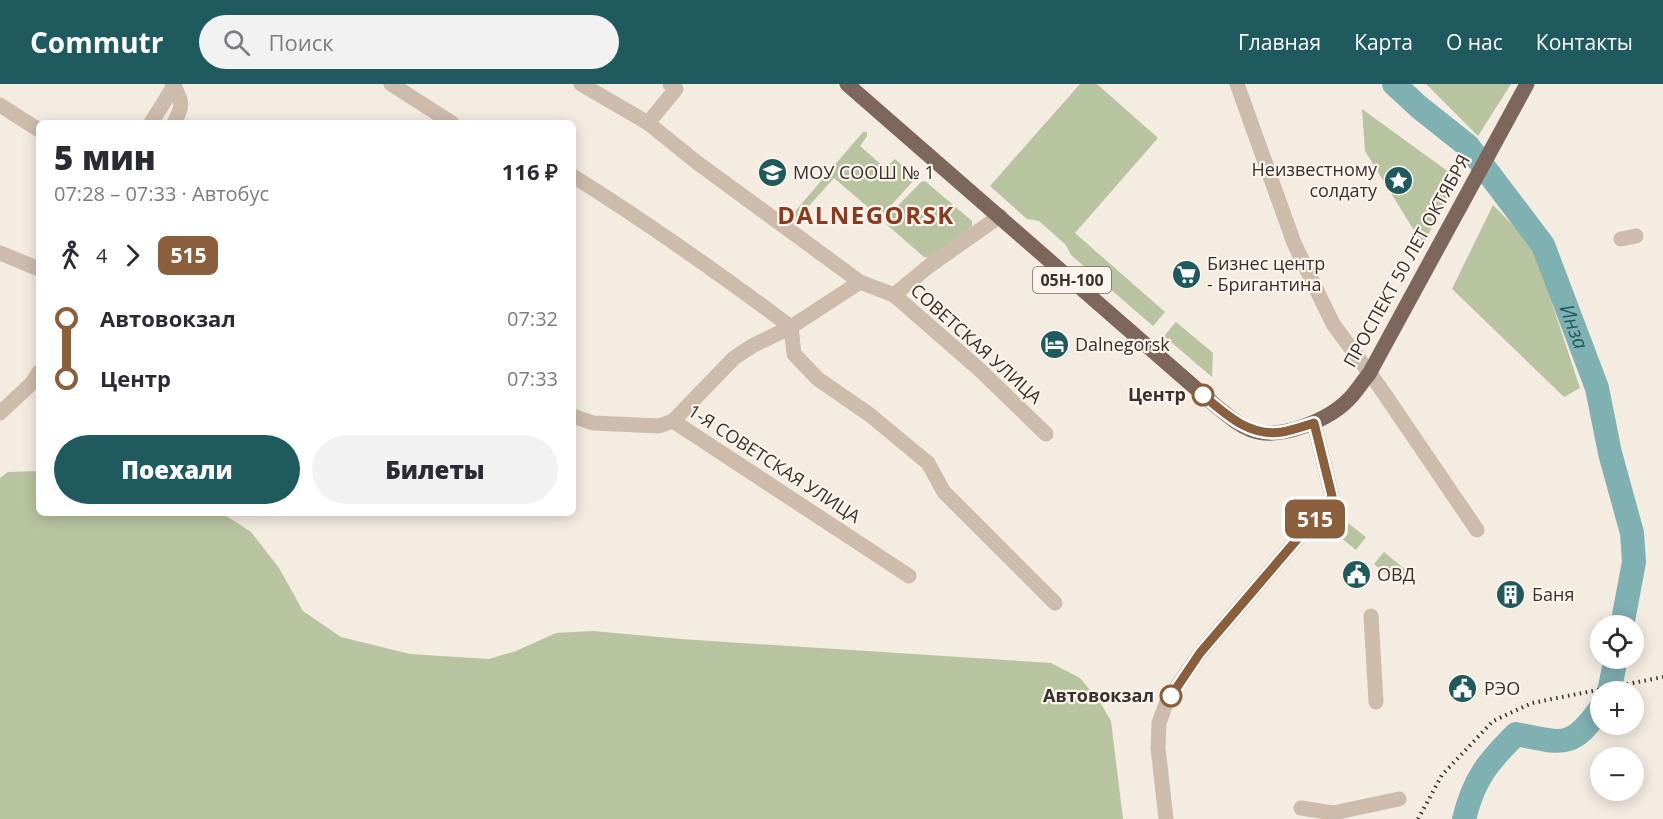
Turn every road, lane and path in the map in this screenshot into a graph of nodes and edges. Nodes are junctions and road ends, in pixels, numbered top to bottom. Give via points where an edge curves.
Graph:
1 (391, 84) edge
2 (582, 84) edge
3 (670, 84) edge
4 (847, 84) edge
5 (1237, 84) edge
6 (1527, 84) edge
7 (173, 85) edge
8 (0, 105) edge
9 (153, 120) edge
10 (176, 120) edge
11 (447, 120) edge
12 (648, 123) junction
13 (36, 128) edge
14 (576, 178) edge
15 (1000, 216) junction
16 (0, 253) edge
17 (36, 268) edge
18 (860, 282) junction
19 (894, 295) junction
20 (791, 327) junction
21 (1369, 374) junction
22 (36, 380) edge
23 (0, 413) edge
24 (576, 417) edge
25 (673, 420) junction
26 (1314, 423) junction
27 (1046, 435) dead end
28 (1477, 530) dead end
29 (909, 576) dead end
30 (1055, 603) dead end
31 (1371, 616) dead end
32 (1376, 702) dead end
33 (1399, 800) dead end
34 (1301, 808) dead end
35 (1166, 819) edge

1 - 11 street
2 - 12 street, СОВЕТСКАЯ УЛИЦА
3 - 12 street via 676,89
4 - 15 main road, ПРОСПЕКТ 50 ЛЕТ ОКТЯБРЯ / 05Н-100
5 - 21 street via 1294,243 1333,324
6 - 21 main road, ПРОСПЕКТ 50 ЛЕТ ОКТЯБРЯ / 05Н-100
7 - 9 street
7 - 10 street via 182,108
8 - 13 street
12 - 18 street, СОВЕТСКАЯ УЛИЦА
14 - 20 street via 649,224
15 - 19 street
15 - 26 main road, ПРОСПЕКТ 50 ЛЕТ ОКТЯБРЯ / 05Н-100 via 1237,422 1253,431 1281,432
16 - 17 street
18 - 19 street, СОВЕТСКАЯ УЛИЦА
18 - 20 street
19 - 27 street, СОВЕТСКАЯ УЛИЦА via 980,369
20 - 25 street via 734,358
20 - 30 street via 794,354 818,379 928,463 944,492
21 - 26 main road, ПРОСПЕКТ 50 ЛЕТ ОКТЯБРЯ / 05Н-100 via 1348,401
21 - 28 street
22 - 23 street
24 - 25 street, 1-Я СОВЕТСКАЯ УЛИЦА via 593,423 659,426
25 - 29 street, 1-Я СОВЕТСКАЯ УЛИЦА
26 - 35 street via 1332,496 1200,653 1167,701 1159,723 1158,748
31 - 32 street
33 - 34 street via 1333,813

